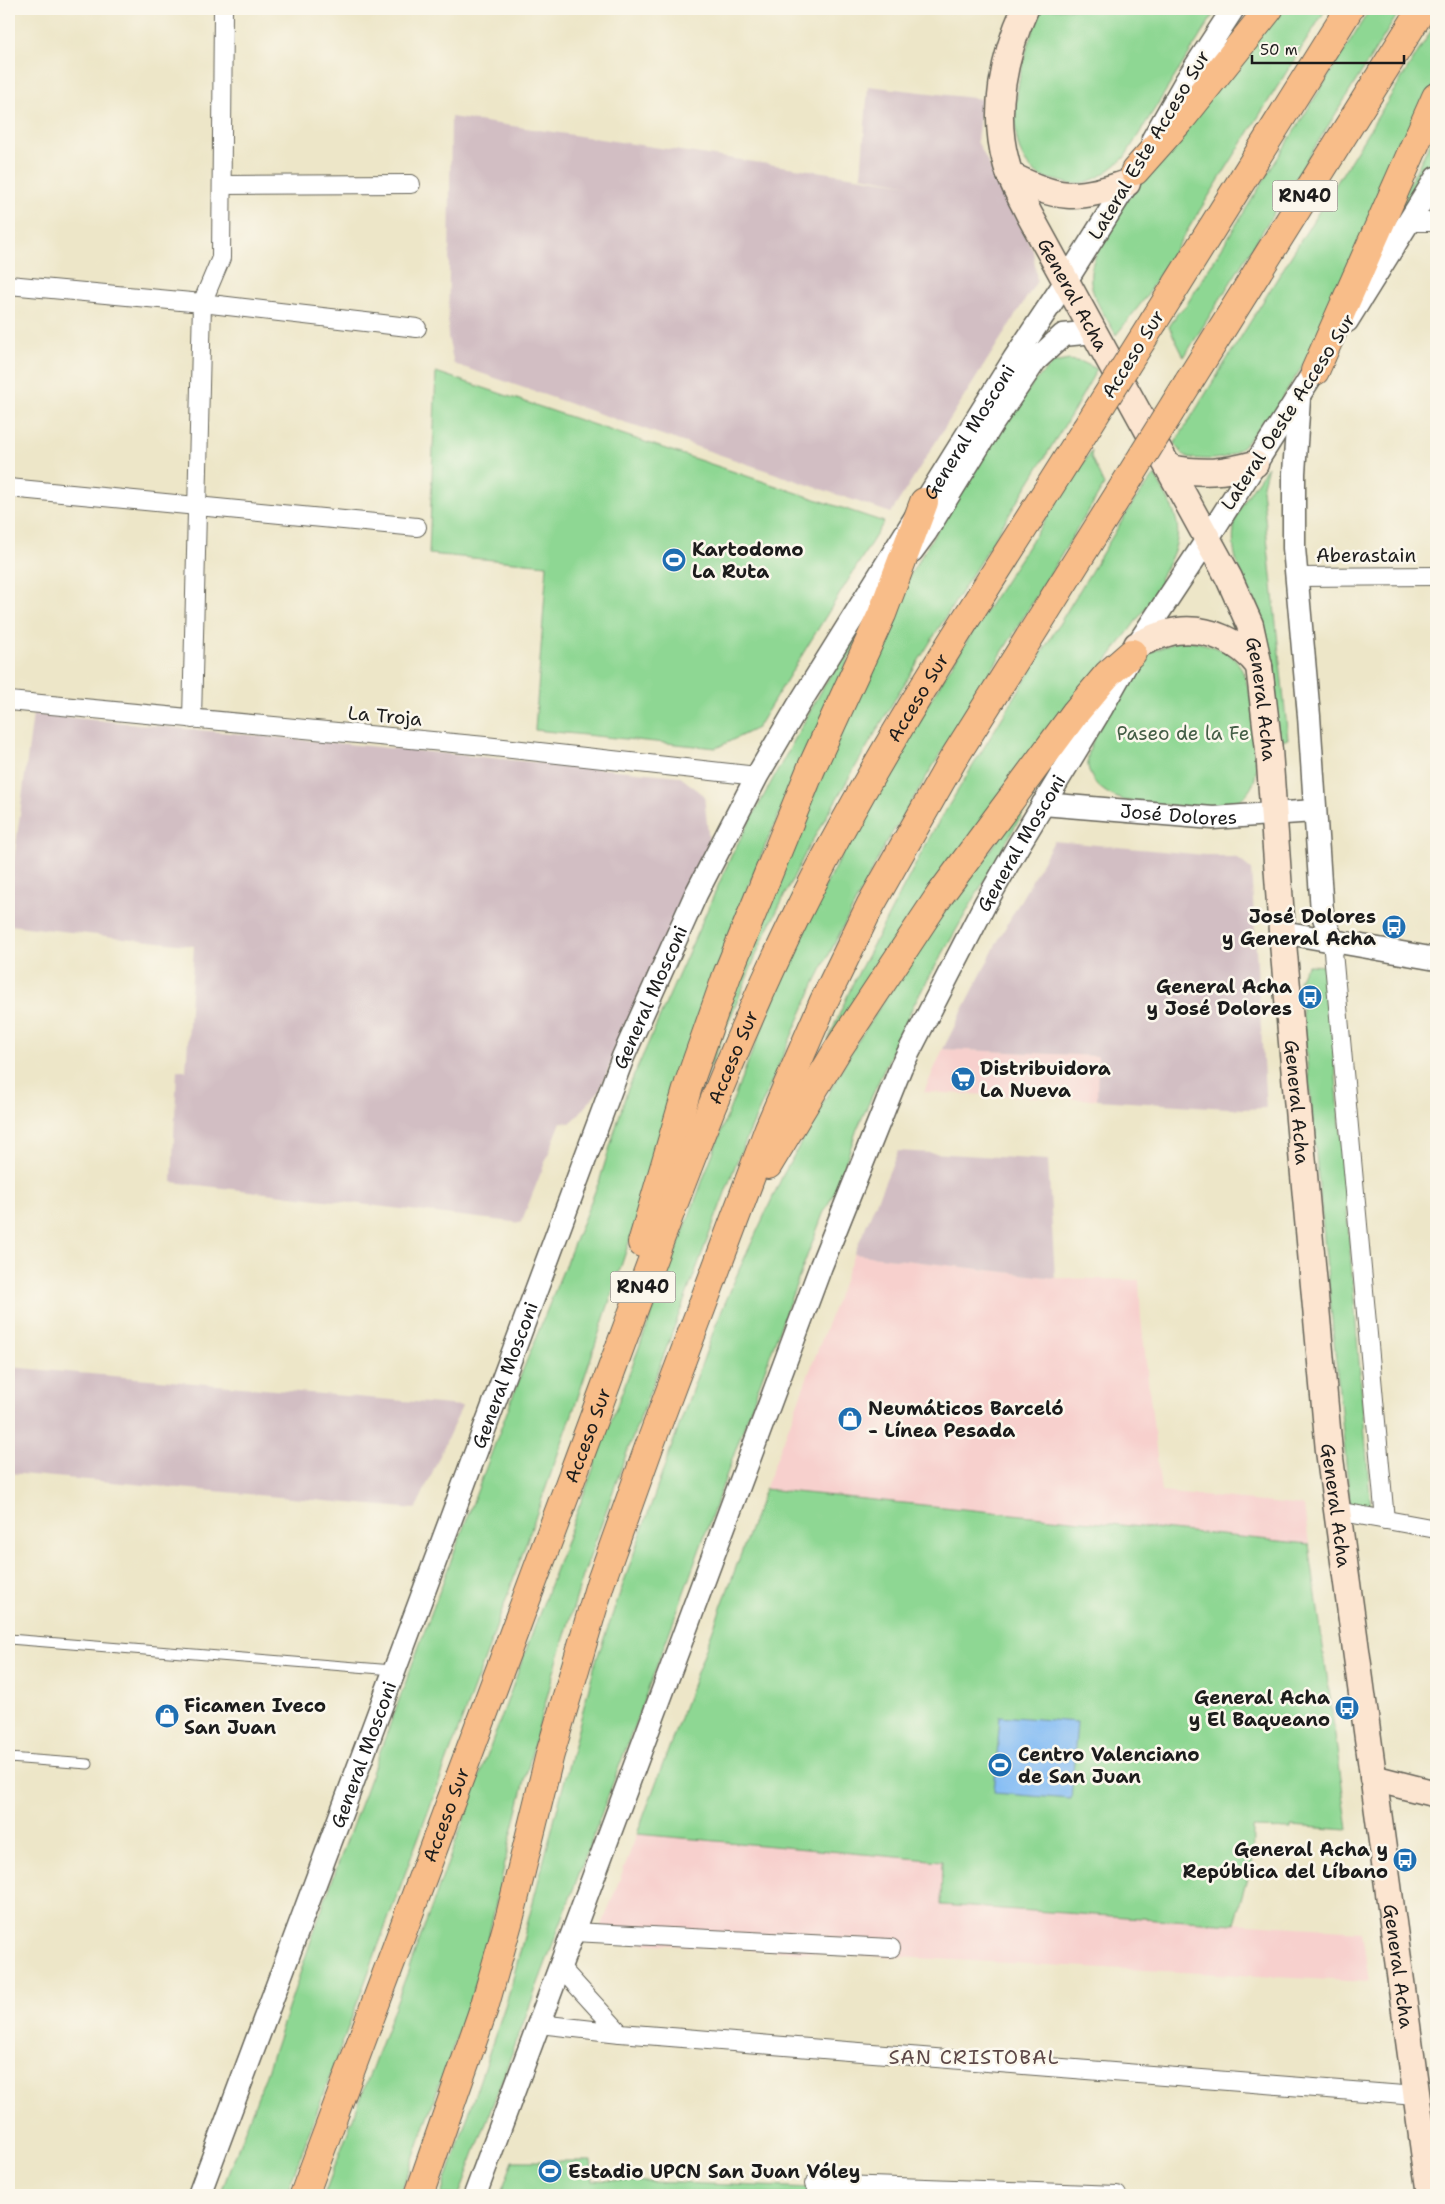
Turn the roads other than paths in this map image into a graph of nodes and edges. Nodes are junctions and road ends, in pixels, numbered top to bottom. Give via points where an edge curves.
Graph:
1 (223, 9) edge
2 (1025, 9) edge
3 (1233, 9) edge
4 (1269, 9) edge
5 (1349, 9) edge
6 (1422, 9) edge
7 (1436, 97) edge
8 (1010, 176) junction
9 (1131, 177) junction
10 (1436, 178) edge
11 (412, 184) dead end
12 (222, 185) junction
13 (1409, 222) junction
14 (1436, 222) edge
15 (1066, 281) junction
16 (9, 284) edge
17 (202, 303) junction
18 (417, 328) dead end
19 (1094, 332) junction
20 (1063, 335) junction
21 (1014, 358) junction
22 (1314, 371) junction
23 (1299, 396) junction
24 (1255, 464) junction
25 (1169, 468) junction
26 (9, 488) edge
27 (924, 502) junction
28 (197, 506) junction
29 (417, 527) dead end
30 (1208, 538) junction
31 (901, 561) junction
32 (1436, 576) edge
33 (1296, 577) junction
34 (873, 584) junction
35 (1134, 649) junction
36 (1259, 666) junction
37 (9, 701) edge
38 (192, 718) junction
39 (757, 776) junction
40 (1043, 804) junction
41 (1314, 811) junction
42 (1274, 814) junction
43 (1282, 932) junction
44 (1332, 941) junction
45 (1436, 959) edge
46 (720, 1255) junction
47 (596, 1410) junction
48 (1337, 1511) junction
49 (1385, 1520) junction
50 (1436, 1529) edge
51 (9, 1639) edge
52 (395, 1670) junction
53 (9, 1758) edge
54 (88, 1764) dead end
55 (1373, 1778) junction
56 (1436, 1794) edge
57 (573, 1932) junction
58 (890, 1948) dead end
59 (560, 1967) junction
60 (539, 2024) junction
61 (620, 2033) junction
62 (1416, 2096) junction
63 (1429, 2140) edge
64 (814, 2184) dead end
65 (199, 2195) edge
66 (304, 2195) edge
67 (419, 2195) edge
68 (475, 2195) edge
69 (1117, 2195) edge
70 (1430, 2195) edge

1 - 12 street
2 - 8 main road, General Acha via 1016,28 1000,100 1002,145
3 - 9 street, Lateral Este Acceso Sur via 1186,81
4 - 9 highway
5 - 47 highway, Acceso Sur / RN40, bridge via 909,712 846,822 800,908 712,1106
6 - 46 highway, RN40, bridge via 957,753 870,906 808,1037
7 - 22 highway
8 - 9 main road via 1043,191 1069,196 1106,191
8 - 15 main road, General Acha
9 - 15 street, Lateral Este Acceso Sur
10 - 13 street, Lateral Oeste Acceso Sur
11 - 12 street
12 - 17 street via 221,258
13 - 14 street
13 - 22 street, Lateral Oeste Acceso Sur
15 - 19 main road, General Acha
15 - 21 street, General Mosconi
16 - 17 street
17 - 18 street
17 - 28 street
19 - 20 street
19 - 25 main road, General Acha
20 - 21 street
20 - 31 street, General Mosconi via 1043,352 1029,370 926,532
21 - 27 street, General Mosconi
22 - 23 street, Lateral Oeste Acceso Sur
23 - 24 street, Lateral Oeste Acceso Sur
23 - 33 street via 1294,473
24 - 25 main road via 1218,472
24 - 30 street, Lateral Oeste Acceso Sur
25 - 30 main road, General Acha
26 - 28 street
27 - 31 highway
27 - 34 street, General Mosconi
28 - 29 street
28 - 38 street
30 - 35 street, Lateral Oeste Acceso Sur
30 - 36 main road, General Acha via 1243,607
31 - 34 street, General Mosconi
31 - 47 highway via 882,614 757,897 706,1032 659,1183
32 - 33 street, Aberastain
33 - 41 street
34 - 39 street, General Mosconi
35 - 36 main road via 1175,631 1189,630 1230,642 1251,656
35 - 40 street, General Mosconi
35 - 46 highway via 1075,713 920,925 811,1094
36 - 42 main road, General Acha
37 - 38 street, La Troja
38 - 39 street, La Troja
39 - 52 street, General Mosconi via 696,894 623,1057
40 - 42 street, José Dolores via 1213,818
40 - 57 street, General Mosconi via 964,943 886,1102 821,1266
41 - 42 street, José Dolores
41 - 44 street via 1322,912
42 - 43 main road, General Acha
43 - 44 street
43 - 48 main road, General Acha
44 - 45 street
44 - 49 street
46 - 67 highway, RN40 via 600,1584 550,1754 494,1975
47 - 66 highway, Acceso Sur / RN40
48 - 49 street
48 - 55 main road, General Acha
49 - 50 street
51 - 52 lane
52 - 65 street, General Mosconi
53 - 54 lane
55 - 56 main road
55 - 62 main road, General Acha
57 - 58 street
57 - 59 street, General Mosconi
59 - 60 street, General Mosconi
59 - 61 street
60 - 61 street
60 - 68 street, General Mosconi
61 - 62 street
62 - 63 main road, General Acha
63 - 70 main road, General Acha
64 - 69 street

